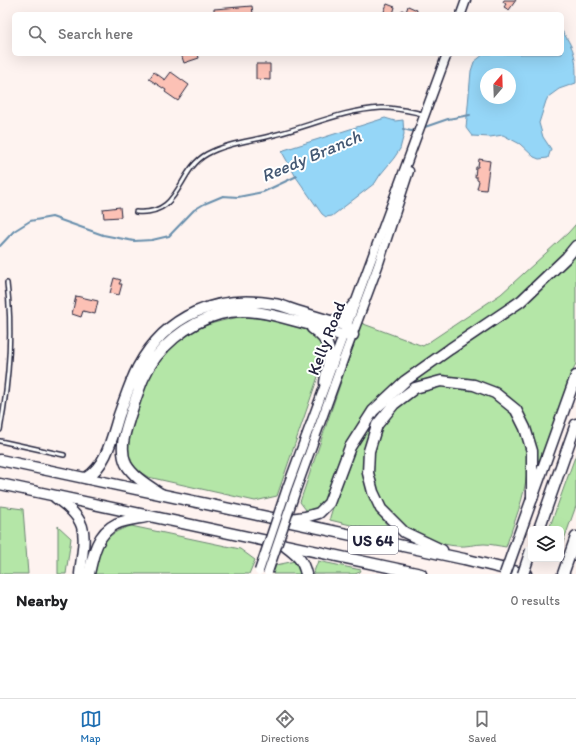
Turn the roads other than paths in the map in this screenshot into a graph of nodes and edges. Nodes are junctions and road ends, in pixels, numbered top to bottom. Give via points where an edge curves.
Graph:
1 (466, 0) edge
2 (462, 12) edge
3 (445, 56) edge
4 (425, 114) junction
5 (136, 212) dead end
6 (576, 246) edge
7 (8, 283) dead end
8 (354, 304) junction
9 (331, 322) junction
10 (307, 325) junction
11 (348, 332) junction
12 (576, 376) edge
13 (325, 383) junction
14 (576, 424) edge
15 (0, 430) edge
16 (0, 441) edge
17 (64, 455) dead end
18 (0, 460) edge
19 (86, 478) junction
20 (0, 484) edge
21 (160, 494) junction
22 (52, 495) junction
23 (532, 499) junction
24 (150, 516) junction
25 (282, 520) junction
26 (540, 526) edge
27 (576, 537) edge
28 (284, 545) junction
29 (464, 559) junction
30 (528, 559) edge
31 (258, 572) edge
32 (268, 573) edge
33 (80, 574) edge
34 (89, 574) edge
35 (306, 574) edge
36 (412, 574) edge
37 (420, 574) edge
38 (505, 574) edge
39 (523, 574) edge
40 (526, 574) edge
41 (563, 574) edge

1 - 2 main road
3 - 4 main road, Kelly Road
4 - 5 lane via 382,108 347,113 264,138 233,144 200,159 172,199 160,209 146,213
4 - 8 main road, Kelly Road
4 - 11 main road, Kelly Road via 378,266
6 - 25 highway via 521,301 405,381 373,412 350,447 329,503 319,513
7 - 15 lane via 11,312 8,372
8 - 9 highway via 345,315
8 - 11 main road, Kelly Road
9 - 11 highway
9 - 19 highway via 275,304 248,301 226,302 202,308 182,319 164,333 138,366 99,467
10 - 11 highway
10 - 13 highway via 323,337 328,345 330,361
10 - 21 highway via 274,314 253,311 220,314 200,321 166,345 143,378 123,443 126,464 132,472
11 - 13 main road, Kelly Road
11 - 32 main road, Kelly Road, bridge
12 - 23 highway
13 - 31 main road, Kelly Road, bridge
14 - 26 highway
16 - 17 lane
18 - 19 highway, US 64
19 - 21 highway, US 64
20 - 22 highway, US 64
21 - 25 highway, US 64
22 - 24 highway, US 64
22 - 33 highway via 69,507 82,527 84,536
23 - 29 highway via 532,450 526,428 516,410 495,392 474,385 441,381 415,388 394,404 377,425 369,451 368,473 373,492 381,509 404,532
23 - 38 highway, bridge
24 - 28 highway, US 64
24 - 34 highway via 116,525 108,530 97,544
25 - 29 highway, US 64
27 - 41 highway
28 - 35 highway via 299,558
28 - 37 highway, US 64
29 - 40 highway, US 64
30 - 39 highway, bridge
36 - 37 highway

